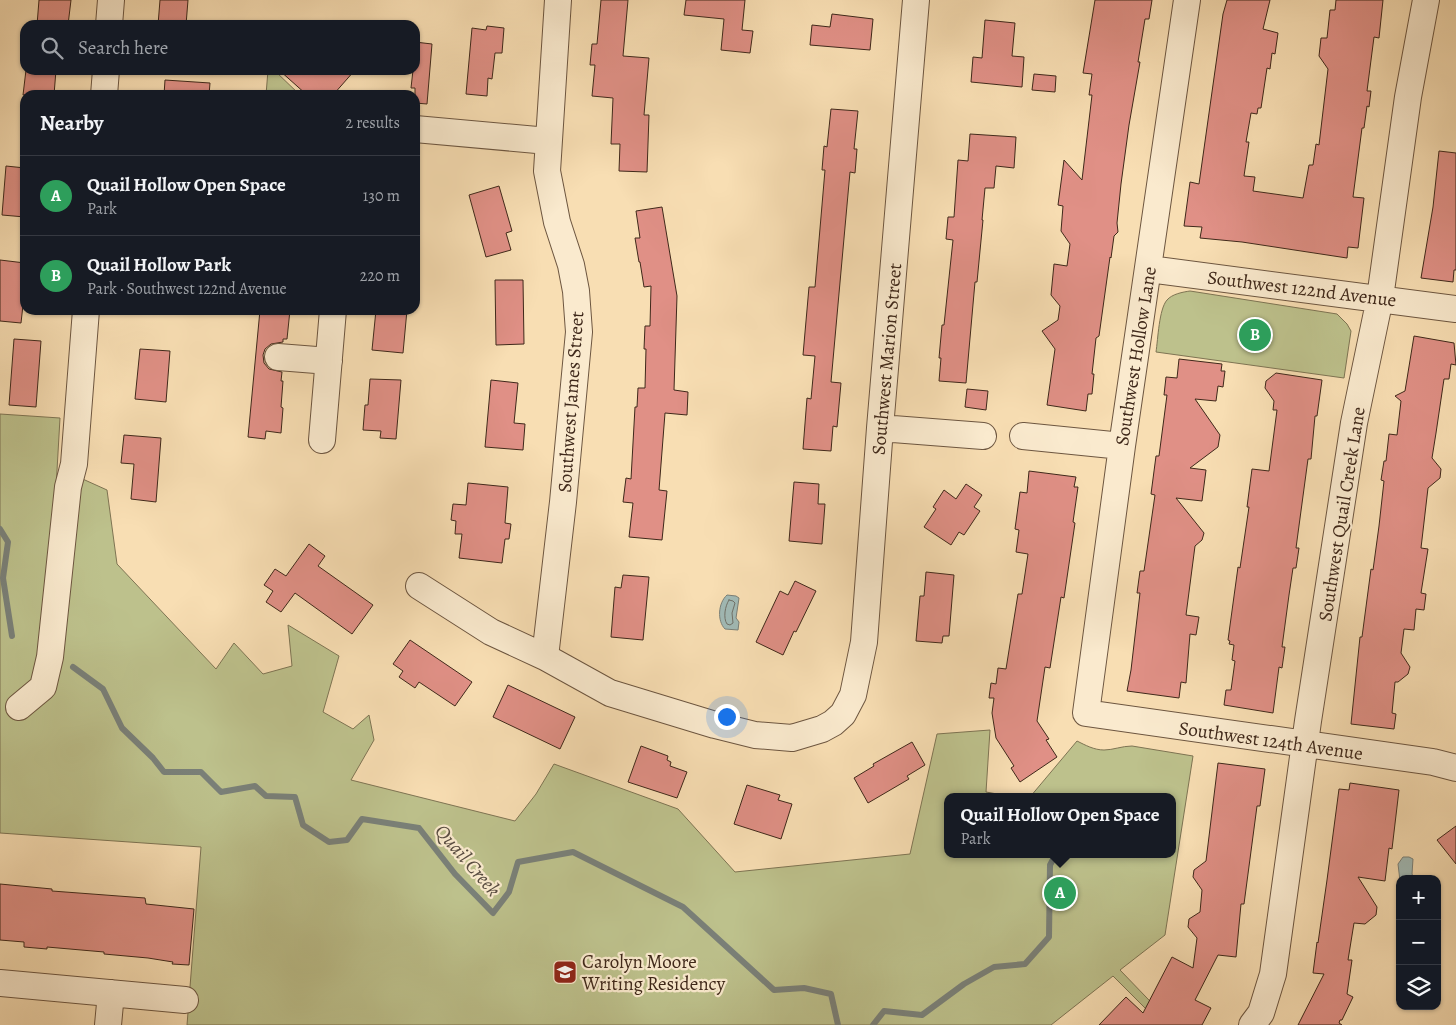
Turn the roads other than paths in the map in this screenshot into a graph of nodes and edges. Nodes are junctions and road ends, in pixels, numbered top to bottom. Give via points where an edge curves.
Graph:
1 (112, 0) edge
2 (558, 0) edge
3 (916, 0) edge
4 (1188, 0) edge
5 (1426, 0) edge
6 (110, 20) edge
7 (106, 75) edge
8 (104, 90) edge
9 (420, 129) edge
10 (548, 141) junction
11 (1149, 269) junction
12 (1380, 298) junction
13 (1456, 309) edge
14 (86, 315) edge
15 (333, 315) edge
16 (278, 357) dead end
17 (329, 361) junction
18 (880, 428) junction
19 (983, 436) dead end
20 (1023, 436) dead end
21 (322, 440) dead end
22 (1122, 446) junction
23 (418, 586) dead end
24 (546, 657) junction
25 (19, 707) dead end
26 (1086, 713) joint
27 (1305, 745) junction
28 (1456, 768) edge
29 (0, 984) edge
30 (111, 993) junction
31 (184, 1000) dead end
32 (108, 1025) edge
33 (1252, 1025) edge

1 - 6 street
2 - 10 street, Southwest James Street
3 - 18 street, Southwest Marion Street
4 - 11 street, Southwest Hollow Lane
5 - 12 street, Southwest Quail Creek Lane via 1408,97
7 - 8 street
9 - 10 street
10 - 24 street, Southwest James Street via 547,171 572,274 579,332
11 - 12 street, Southwest 122nd Avenue
11 - 22 street, Southwest Hollow Lane
12 - 13 street, Southwest 122nd Avenue
12 - 27 street, Southwest Quail Creek Lane via 1354,423
14 - 25 street via 74,464 68,487 50,657 43,687
15 - 17 street
16 - 17 street
17 - 21 street
18 - 19 street
18 - 24 street, Southwest Marion Street via 864,642 853,695 843,714 833,723 792,738 755,735 610,693
20 - 22 street
22 - 26 street, Southwest Hollow Lane
23 - 24 street via 491,632
26 - 27 street, Southwest 124th Avenue
27 - 28 street, Southwest 124th Avenue
27 - 33 street, Southwest Quail Creek Lane via 1273,974 1260,1013
29 - 30 street
30 - 31 street
30 - 32 street

